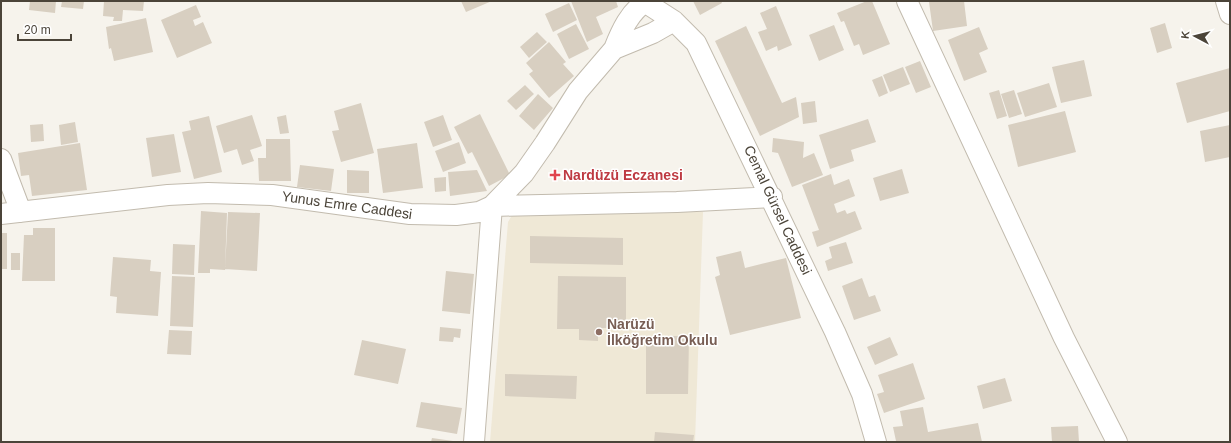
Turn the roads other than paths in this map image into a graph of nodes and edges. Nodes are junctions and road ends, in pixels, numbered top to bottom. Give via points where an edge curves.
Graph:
1 (645, 1) edge
2 (907, 1) edge
3 (1226, 1) edge
4 (1230, 14) edge
5 (674, 21) junction
6 (614, 49) junction
7 (1, 159) edge
8 (772, 197) junction
9 (492, 206) junction
10 (21, 212) junction
11 (1, 214) edge
12 (474, 442) edge
13 (876, 442) edge
14 (1117, 442) edge

1 - 5 street, Cemal Gürsel Caddesi
1 - 6 street via 623,27
2 - 14 street via 1064,338
3 - 4 street
5 - 6 street
5 - 8 street, Cemal Gürsel Caddesi via 696,42
6 - 9 street, Yunus Emre Caddesi via 578,91 524,173
7 - 10 street
8 - 9 street
8 - 13 street, Cemal Gürsel Caddesi via 862,394
9 - 10 street, Yunus Emre Caddesi via 479,212 410,214 272,195 208,193 168,195
9 - 12 street
10 - 11 street, Yunus Emre Caddesi

